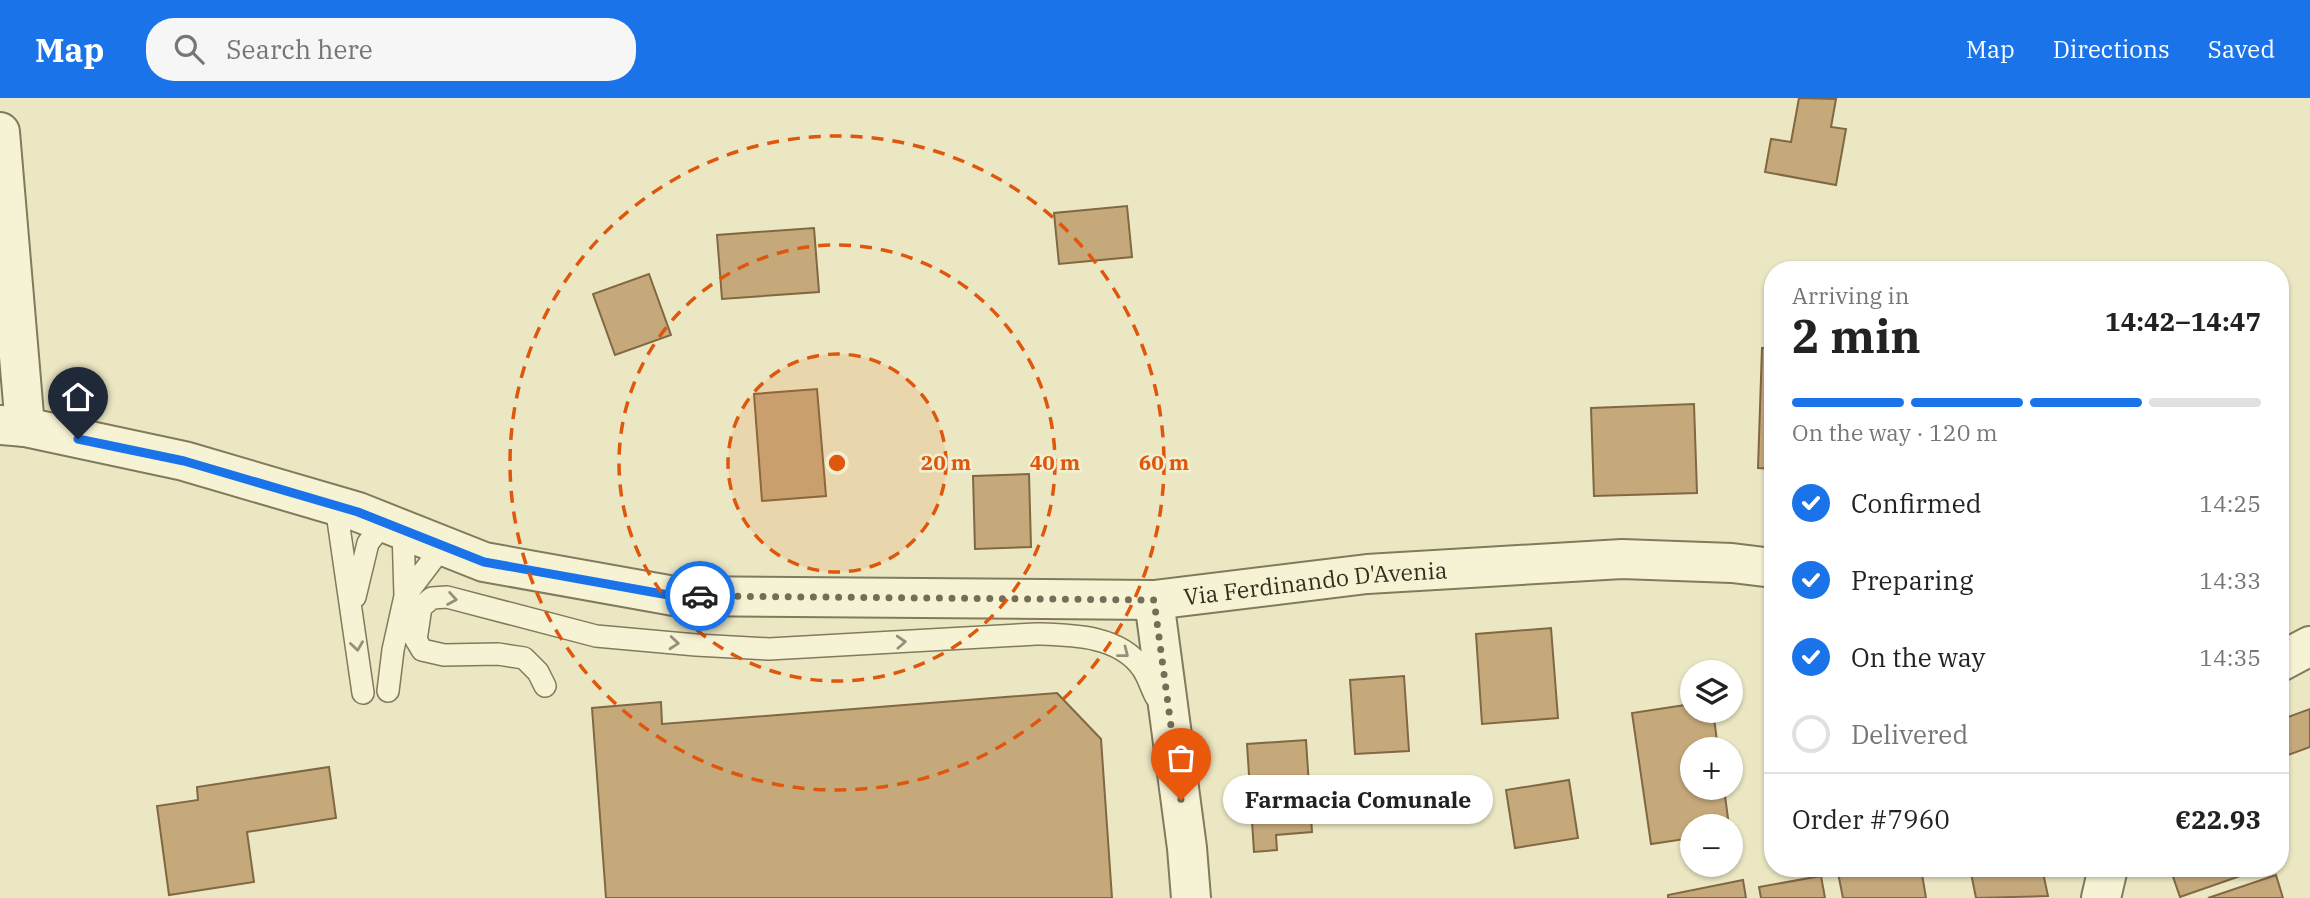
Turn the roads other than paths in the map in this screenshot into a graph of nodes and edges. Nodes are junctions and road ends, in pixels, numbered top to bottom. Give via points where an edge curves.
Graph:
1 (0, 132) edge
2 (12, 426) edge
3 (336, 506) junction
4 (394, 526) junction
5 (443, 546) junction
6 (1764, 567) edge
7 (1154, 600) junction
8 (403, 605) junction
9 (352, 613) junction
10 (416, 640) junction
11 (2310, 646) edge
12 (2289, 657) edge
13 (545, 686) dead end
14 (388, 691) dead end
15 (363, 693) dead end
16 (1171, 727) junction
17 (2106, 877) edge
18 (1191, 898) edge
19 (2101, 898) edge

1 - 2 street
2 - 3 street, Via Ferdinando D'Avenia via 184,461
3 - 4 street, Via Ferdinando D'Avenia
3 - 9 lane
4 - 5 street, Via Ferdinando D'Avenia
4 - 8 lane
4 - 9 lane via 368,543
5 - 7 street, Via Ferdinando D'Avenia via 484,562 674,596
5 - 8 lane
6 - 7 street, Via Ferdinando D'Avenia via 1609,560 1367,574
7 - 16 street
8 - 10 lane
8 - 14 lane
9 -> 15 lane
10 - 13 lane via 422,650 444,655 524,658
10 -> 16 lane via 421,607 432,598 447,597 596,636 696,645 769,649 1079,635 1116,646 1141,666
11 - 12 street
16 - 18 street
17 - 19 street

